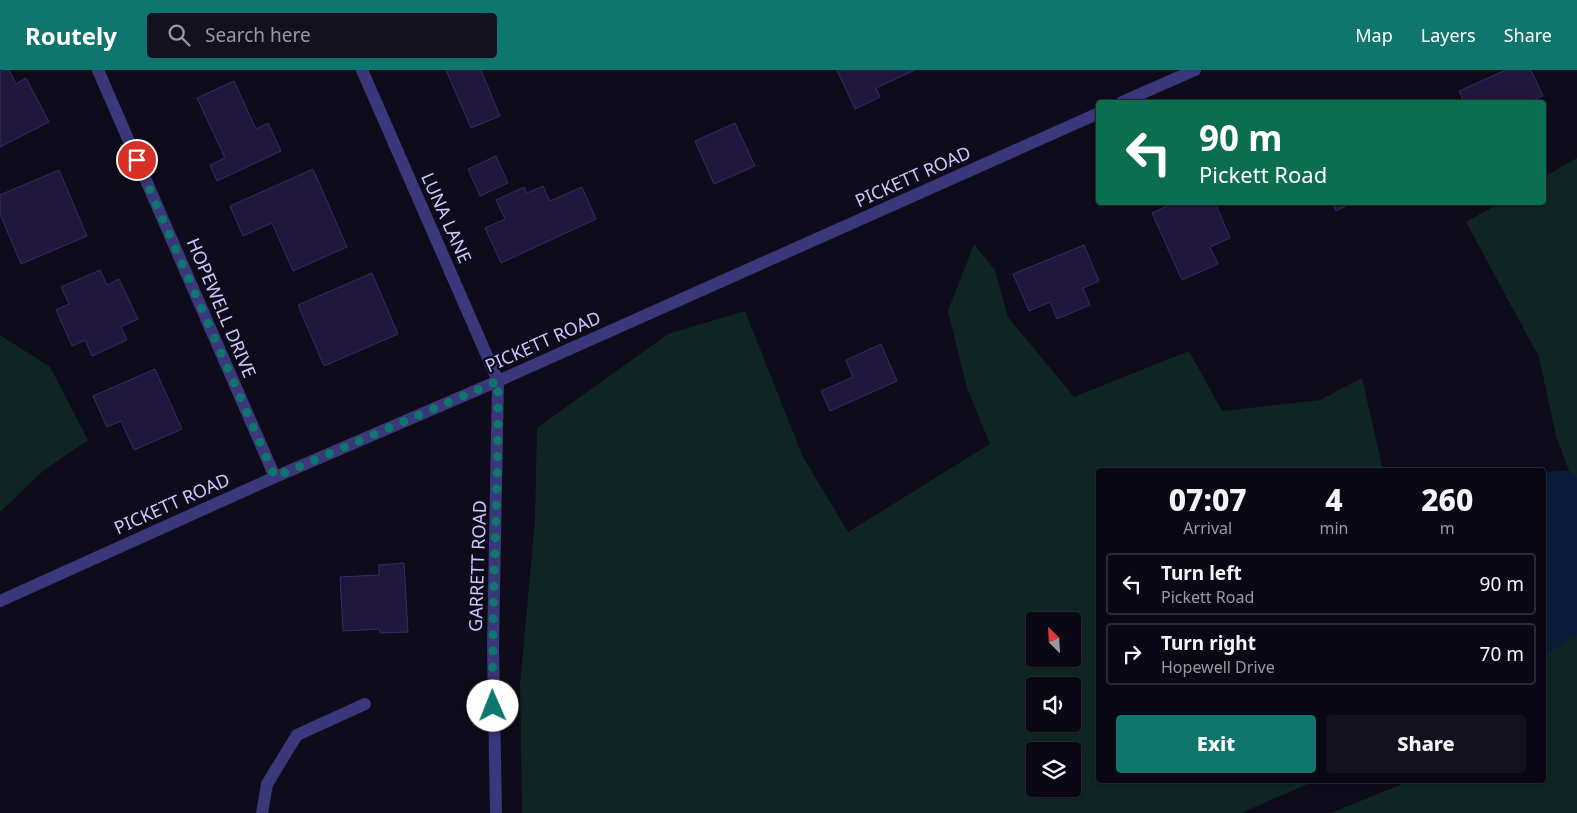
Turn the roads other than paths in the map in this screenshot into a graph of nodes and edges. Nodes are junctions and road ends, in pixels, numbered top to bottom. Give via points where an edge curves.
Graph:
1 (98, 70) edge
2 (362, 70) edge
3 (1189, 71) edge
4 (1126, 100) edge
5 (1096, 114) edge
6 (498, 381) junction
7 (275, 477) junction
8 (0, 601) edge
9 (365, 704) dead end
10 (262, 813) edge
11 (496, 813) edge

1 - 7 street, HOPEWELL DRIVE
2 - 6 street, LUNA LANE
3 - 4 street
5 - 6 street, PICKETT ROAD
6 - 7 street, PICKETT ROAD
6 - 11 street, GARRETT ROAD via 493,646
7 - 8 street, PICKETT ROAD
9 - 10 street via 297,735 267,784

